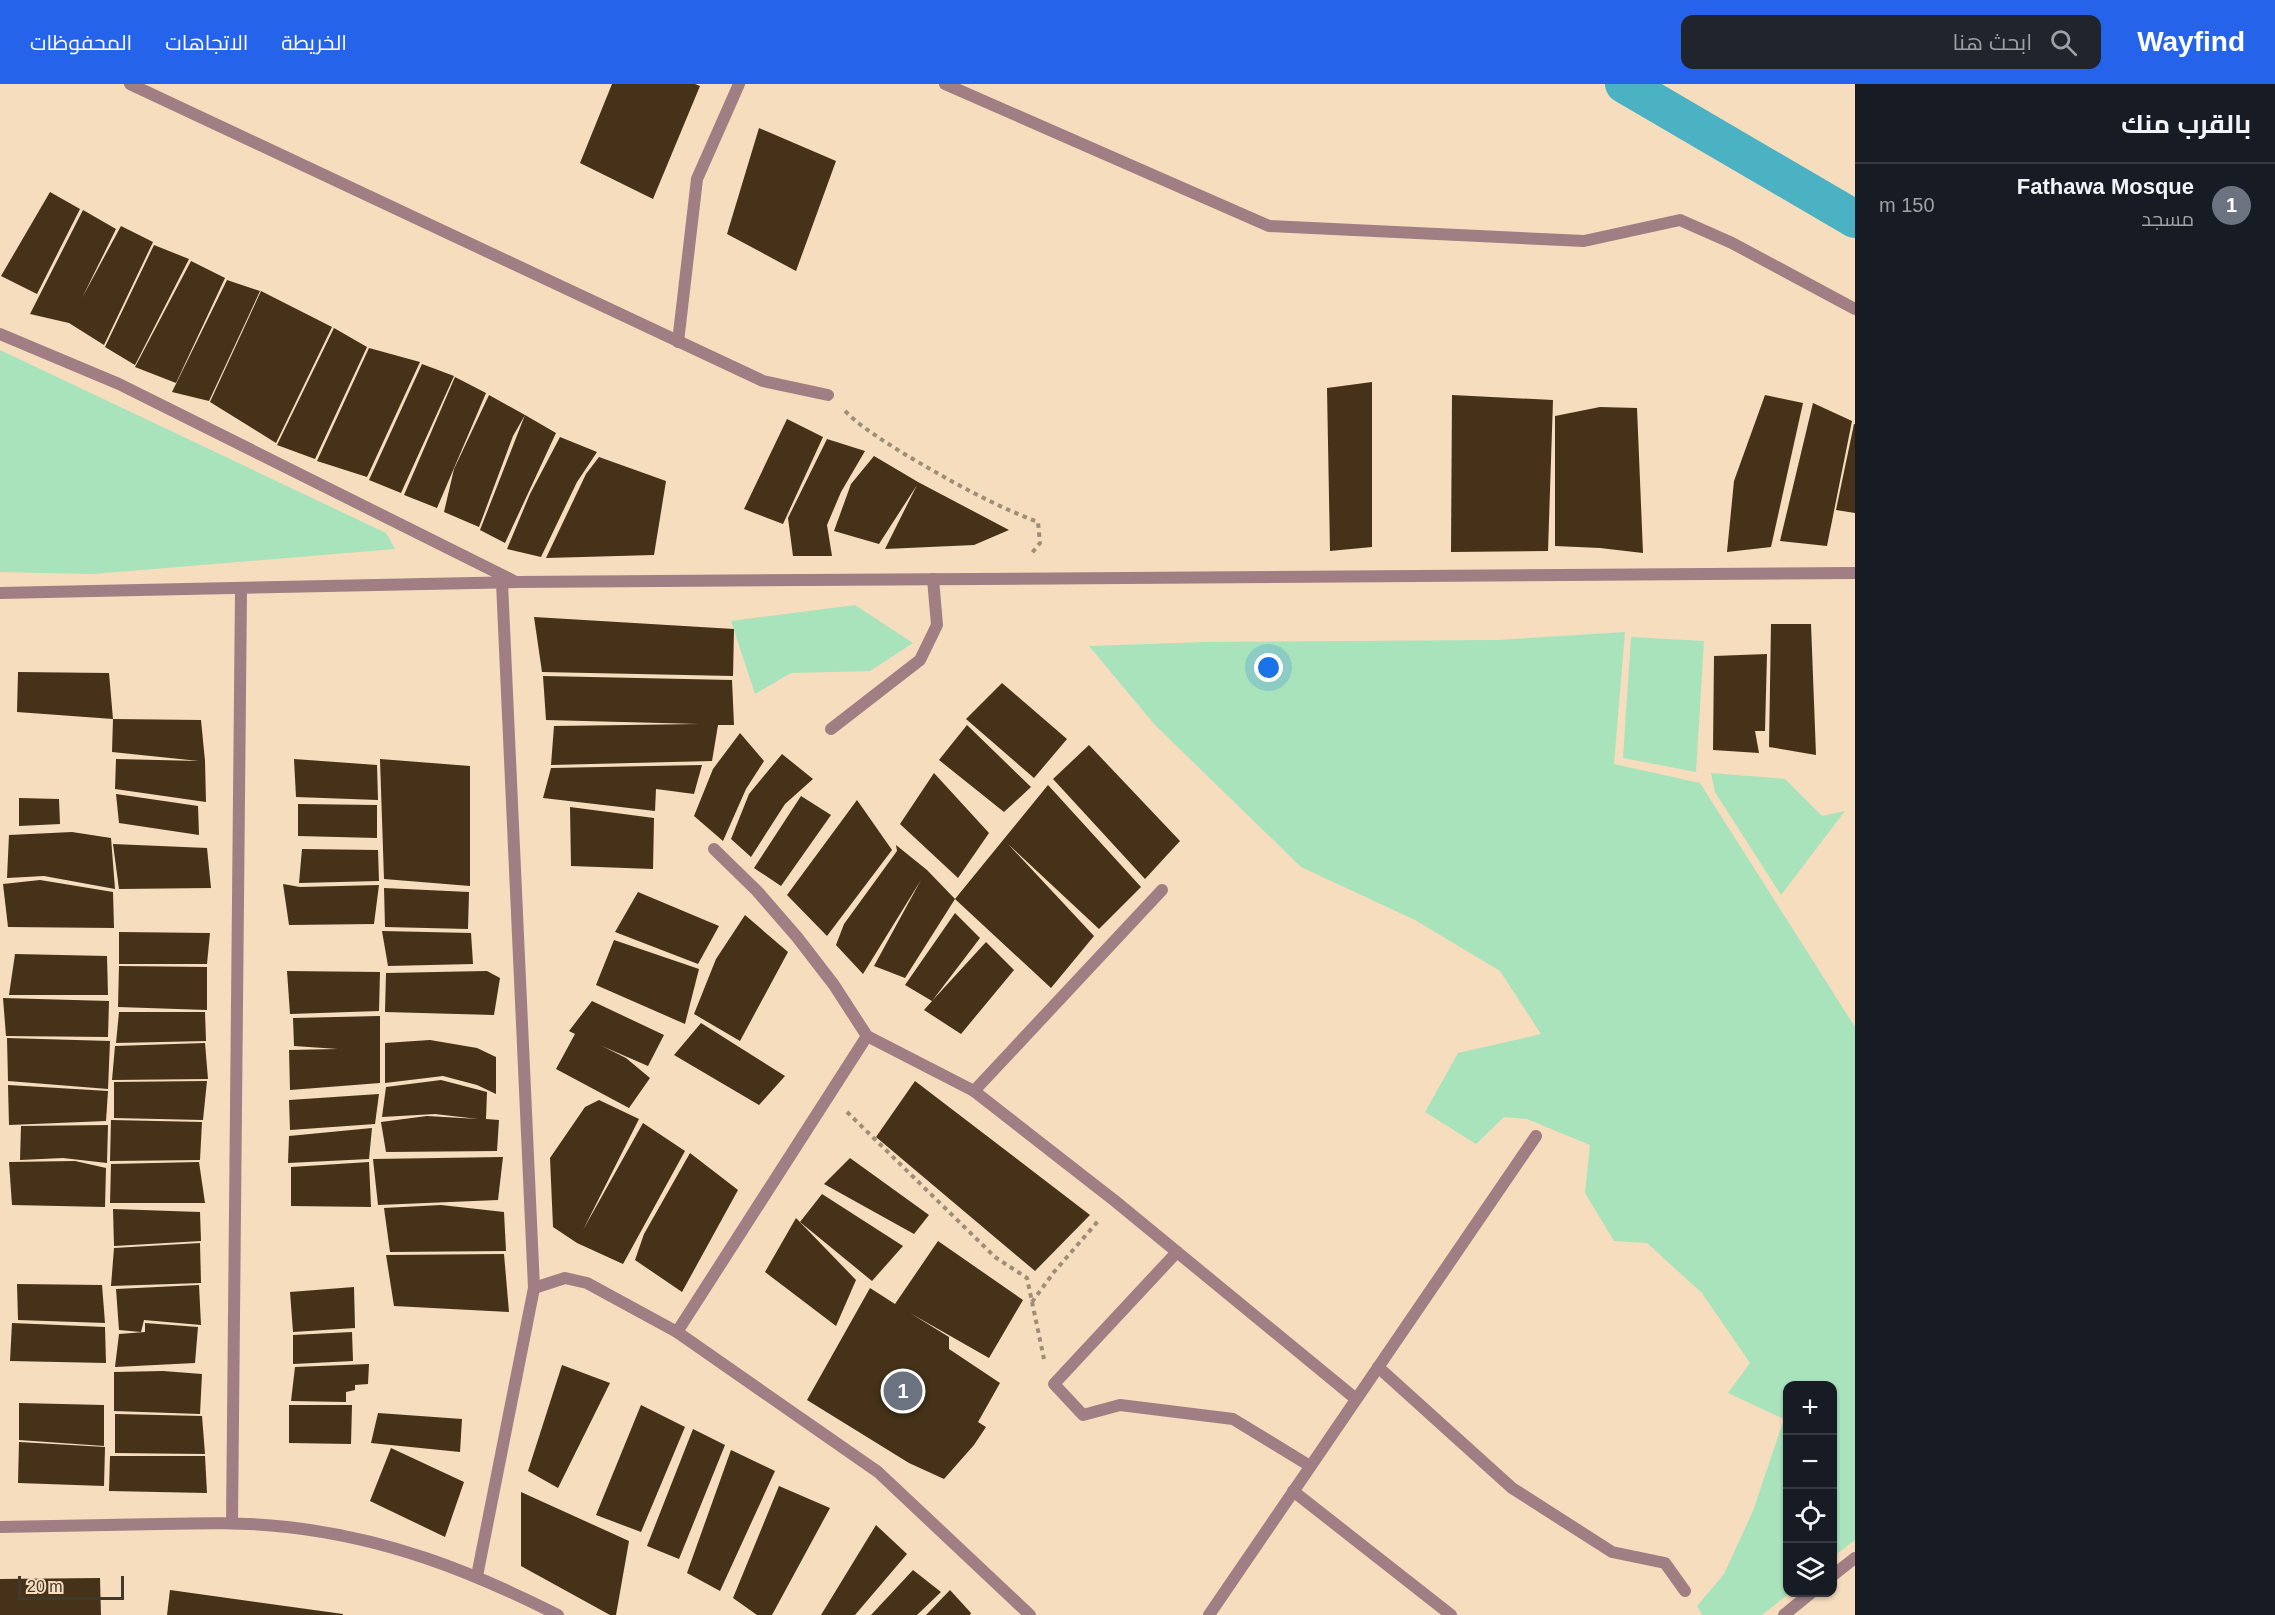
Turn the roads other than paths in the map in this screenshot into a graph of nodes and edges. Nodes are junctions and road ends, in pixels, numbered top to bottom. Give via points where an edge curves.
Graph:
1 (130, 84) edge
2 (739, 84) edge
3 (945, 84) edge
4 (1855, 309) edge
5 (0, 334) edge
6 (678, 342) junction
7 (828, 395) road end
8 (1855, 573) edge
9 (933, 579) junction
10 (517, 582) junction
11 (502, 583) junction
12 (241, 589) junction
13 (0, 593) edge
14 (831, 729) dead end
15 (714, 849) dead end
16 (1162, 890) dead end
17 (867, 1036) junction
18 (974, 1091) junction
19 (1536, 1136) dead end
20 (1177, 1252) junction
21 (534, 1288) junction
22 (677, 1332) junction
23 (1378, 1367) junction
24 (1356, 1399) junction
25 (1310, 1466) junction
26 (1293, 1491) junction
27 (232, 1523) junction
28 (0, 1527) edge
29 (1855, 1558) edge
30 (1837, 1573) edge
31 (477, 1576) junction
32 (1685, 1591) dead end
33 (1807, 1597) edge
34 (558, 1615) edge
35 (1030, 1615) edge
36 (1209, 1615) edge
37 (1451, 1615) edge
38 (1784, 1615) edge

1 - 6 street
2 - 6 street via 697,179
3 - 4 street via 1269,226 1584,241 1680,220 1732,243
5 - 10 street via 119,384
6 - 7 street via 763,381
8 - 9 street
9 - 10 street
9 - 14 street via 937,625 920,660
10 - 11 street
11 - 12 street
11 - 21 street
12 - 13 street
12 - 27 street
15 - 17 street via 797,937
16 - 18 street
17 - 18 street
17 - 22 street
18 - 20 street
19 - 23 street
20 - 24 street
20 - 25 street via 1054,1384 1083,1415 1120,1405 1233,1419
21 - 22 street via 565,1278 587,1283
21 - 31 street
22 - 35 street via 878,1472
23 - 24 street
23 - 32 street via 1512,1488 1612,1552 1665,1563
24 - 25 street
25 - 26 street
26 - 36 street
26 - 37 street
27 - 28 street
27 - 31 street via 366,1540
29 - 30 street
31 - 34 street
33 - 38 street

